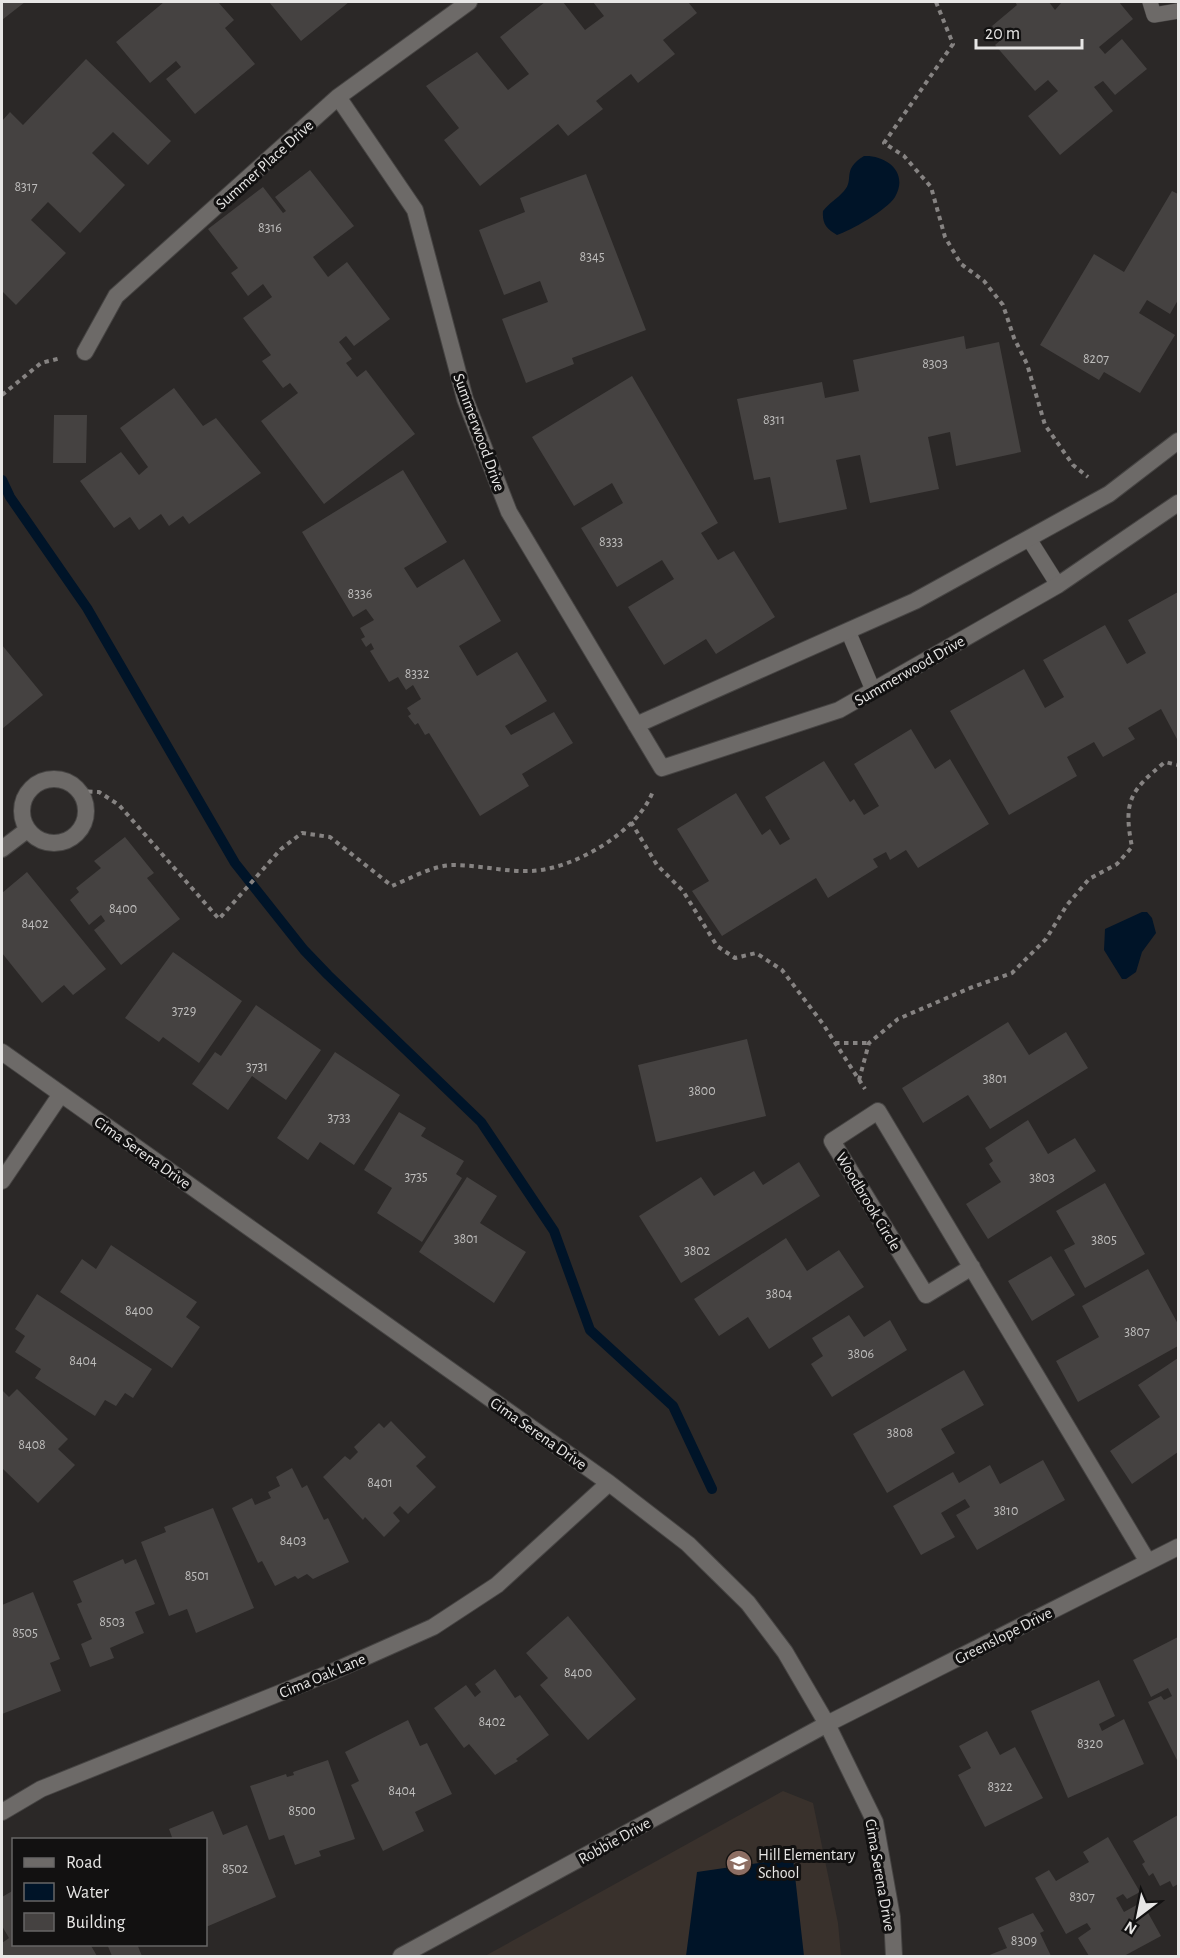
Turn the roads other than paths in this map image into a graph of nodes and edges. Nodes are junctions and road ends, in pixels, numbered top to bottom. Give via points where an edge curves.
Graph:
1 (469, 2) edge
2 (1150, 2) edge
3 (1179, 11) edge
4 (338, 97) junction
5 (85, 352) road end
6 (1179, 441) edge
7 (1179, 503) edge
8 (1029, 539) junction
9 (1058, 585) junction
10 (848, 631) junction
11 (873, 690) junction
12 (636, 725) junction
13 (27, 830) junction
14 (2, 849) edge
15 (2, 1052) edge
16 (61, 1094) junction
17 (2, 1181) edge
18 (972, 1267) junction
19 (609, 1483) junction
20 (1179, 1546) edge
21 (1148, 1562) junction
22 (827, 1724) junction
23 (2, 1812) edge
24 (401, 1956) edge
25 (894, 1956) edge

1 - 4 street, Summer Place Drive
2 - 3 lane via 1154,15
4 - 5 street, Summer Place Drive via 116,296
4 - 12 street, Summerwood Drive via 415,210 465,399 509,512
6 - 8 street via 1109,494
7 - 9 street, Summerwood Drive
8 - 9 lane
8 - 10 street via 915,601
9 - 11 street, Summerwood Drive
10 - 11 lane
10 - 12 street
11 - 12 street, Summerwood Drive via 839,710 662,768
13 - 13 street via 36,838 58,844 78,833 86,812 79,790 60,779 38,782 29,789 21,809
13 - 14 street
15 - 16 street, Cima Serena Drive
16 - 17 street
16 - 19 street, Cima Serena Drive
18 - 18 street, Woodbrook Circle via 878,1111 832,1141 926,1295
18 - 21 street
19 - 22 street, Cima Serena Drive via 688,1544 748,1604 785,1652
19 - 23 street, Cima Oak Lane via 497,1585 433,1627 332,1672 41,1789
20 - 21 street, Greenslope Drive
21 - 22 street, Greenslope Drive
22 - 24 street, Robbie Drive
22 - 25 street, Cima Serena Drive via 875,1822 892,1917

